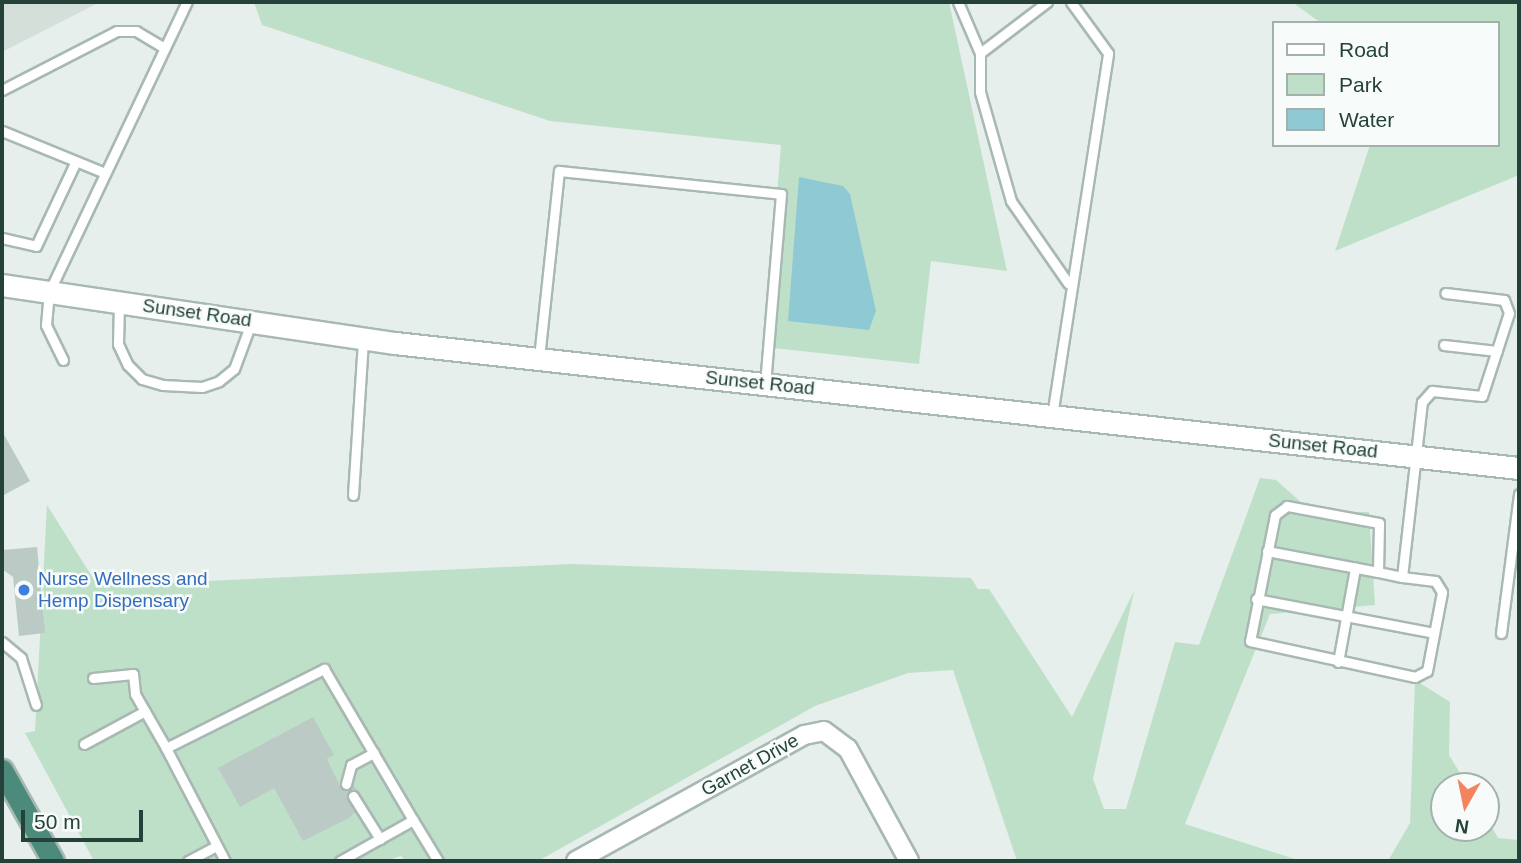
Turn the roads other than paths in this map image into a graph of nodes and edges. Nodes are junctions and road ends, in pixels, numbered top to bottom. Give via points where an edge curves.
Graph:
1 (187, 2) edge
2 (958, 2) edge
3 (1047, 2) edge
4 (1071, 2) edge
5 (163, 47) junction
6 (980, 53) junction
7 (2, 90) edge
8 (2, 131) edge
9 (75, 163) junction
10 (105, 173) junction
11 (2, 237) edge
12 (1068, 283) junction
13 (2, 285) edge
14 (49, 292) junction
15 (1446, 293) dead end
16 (119, 302) junction
17 (251, 321) junction
18 (363, 338) junction
19 (1444, 345) dead end
20 (1496, 351) junction
21 (539, 358) junction
22 (63, 360) dead end
23 (765, 383) junction
24 (1052, 416) junction
25 (1416, 457) junction
26 (1519, 468) edge
27 (1519, 494) edge
28 (353, 495) dead end
29 (1267, 551) junction
30 (1355, 568) junction
31 (1378, 572) junction
32 (1402, 577) junction
33 (1256, 599) junction
34 (1347, 616) junction
35 (1434, 633) junction
36 (1501, 633) dead end
37 (2, 645) edge
38 (1338, 662) junction
39 (93, 678) dead end
40 (36, 705) dead end
41 (145, 711) junction
42 (83, 744) dead end
43 (166, 748) junction
44 (373, 753) junction
45 (2, 770) edge
46 (346, 784) dead end
47 (353, 796) dead end
48 (413, 820) junction
49 (380, 839) junction
50 (216, 846) junction
51 (53, 861) edge
52 (188, 861) edge
53 (225, 861) edge
54 (340, 861) edge
55 (439, 861) edge
56 (576, 861) edge
57 (909, 861) edge

1 - 5 lane
2 - 6 lane
3 - 6 lane
4 - 12 lane via 1108,53
5 - 7 lane via 136,31 117,31
5 - 10 lane
6 - 12 lane via 980,92 1011,201
8 - 9 lane
9 - 10 lane
9 - 11 lane via 36,246
10 - 14 lane
12 - 24 lane
13 - 14 street, Sunset Road
14 - 16 street, Sunset Road
14 - 22 lane via 46,325
15 - 20 lane via 1504,300 1508,313
16 - 17 street, Sunset Road
16 - 17 lane via 118,344 128,365 142,379 163,385 202,387 219,381 233,369
17 - 18 street, Sunset Road
18 - 21 street, Sunset Road
18 - 28 lane
19 - 20 lane
20 - 25 lane via 1482,396 1433,391 1422,402
21 - 23 street, Sunset Road
21 - 23 lane via 559,171 781,194
23 - 24 street, Sunset Road
24 - 25 street, Sunset Road
25 - 26 street, Sunset Road
25 - 32 lane
27 - 36 lane
29 - 30 lane
29 - 31 lane via 1275,515 1287,506 1373,520 1383,530
29 - 33 lane
30 - 31 lane
30 - 34 lane
31 - 32 lane
32 - 35 lane via 1438,584
33 - 34 lane
33 - 38 lane via 1249,630 1253,646
34 - 35 lane
34 - 38 lane
35 - 38 lane via 1423,676
37 - 40 lane via 21,658
39 - 41 lane via 133,674
41 - 42 lane
41 - 43 lane
43 - 44 lane via 324,669
43 - 50 lane
44 - 46 lane via 351,765
44 - 48 lane
45 - 51 highway
47 - 49 lane
48 - 49 lane
48 - 55 lane
49 - 54 lane
50 - 52 lane
50 - 53 lane
56 - 57 street, Garnet Drive via 804,735 824,731 848,749

